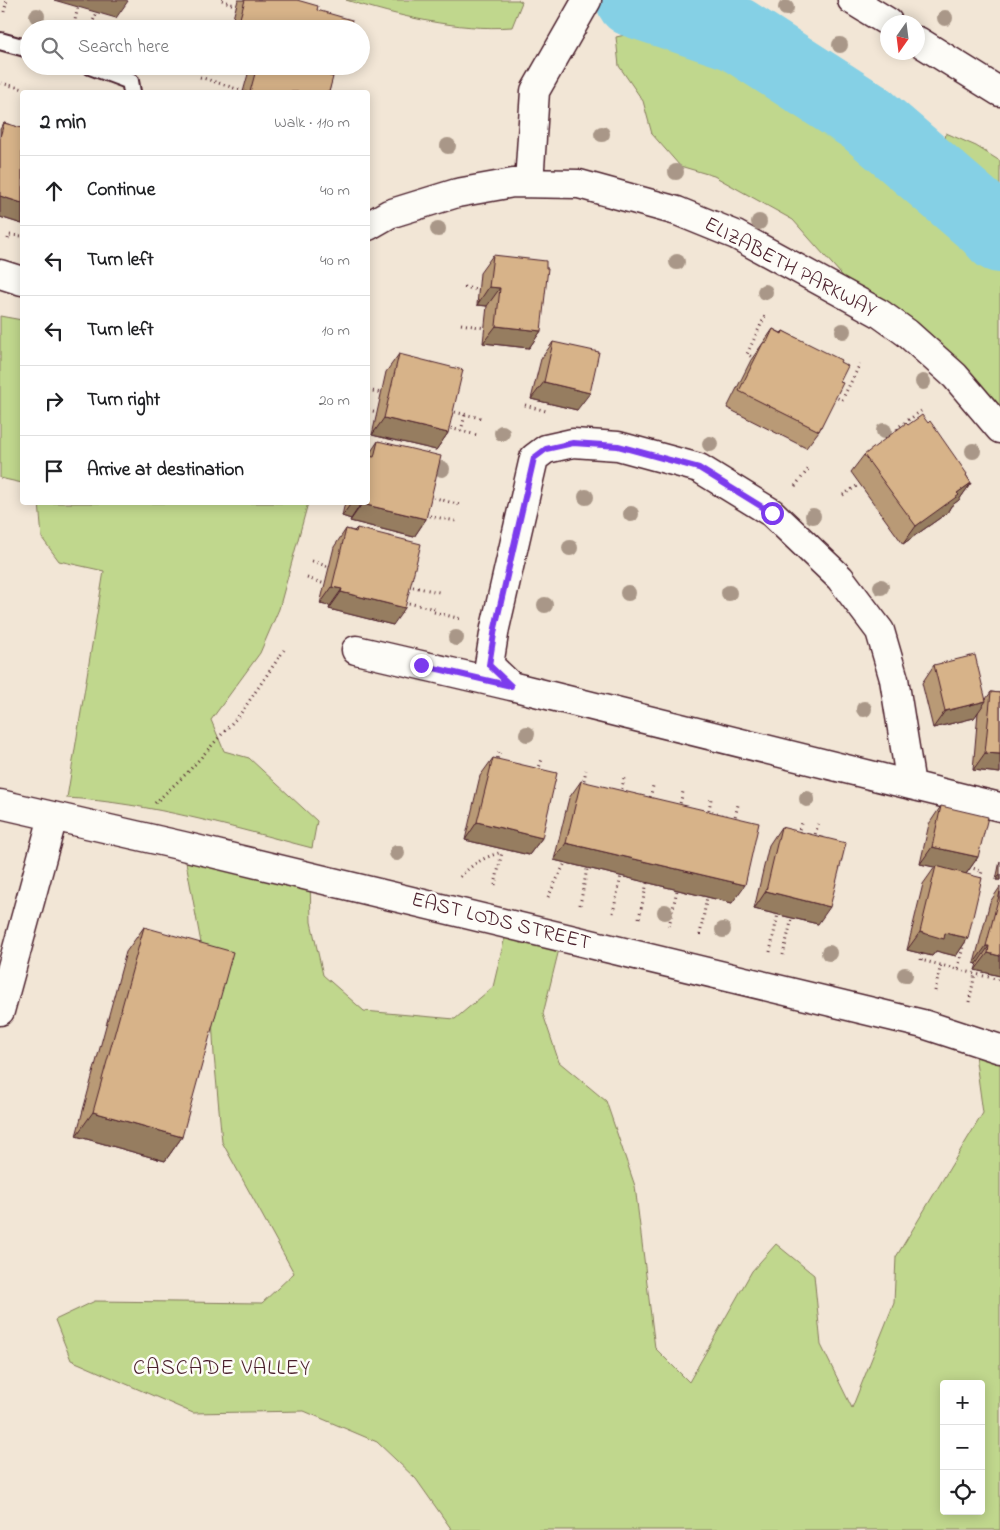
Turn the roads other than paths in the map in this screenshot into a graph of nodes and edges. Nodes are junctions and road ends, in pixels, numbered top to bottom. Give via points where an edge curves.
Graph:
1 (587, 0) edge
2 (852, 0) edge
3 (880, 17) edge
4 (0, 41) edge
5 (925, 45) edge
6 (20, 47) edge
7 (114, 75) edge
8 (132, 90) edge
9 (1000, 92) edge
10 (529, 183) junction
11 (370, 225) edge
12 (0, 274) edge
13 (20, 280) edge
14 (1000, 429) edge
15 (356, 650) dead end
16 (511, 686) junction
17 (911, 785) junction
18 (0, 804) edge
19 (1000, 807) edge
20 (54, 817) junction
21 (0, 1011) edge
22 (1000, 1049) edge

1 - 10 street via 535,91
2 - 3 street
4 - 6 lane
5 - 9 street
7 - 8 lane via 130,81
10 - 11 street, ELIZABETH PARKWAY via 457,193 389,214
10 - 14 street, ELIZABETH PARKWAY via 579,184 659,206 762,248 879,313 907,333 955,376
12 - 13 street
15 - 16 street
16 - 17 street
16 - 17 street via 489,665 534,458 546,449 573,443 618,446 699,468 772,513 840,578 880,631 894,679
17 - 19 street
18 - 20 street, EAST LODS STREET
20 - 21 street
20 - 22 street, EAST LODS STREET via 923,1024

